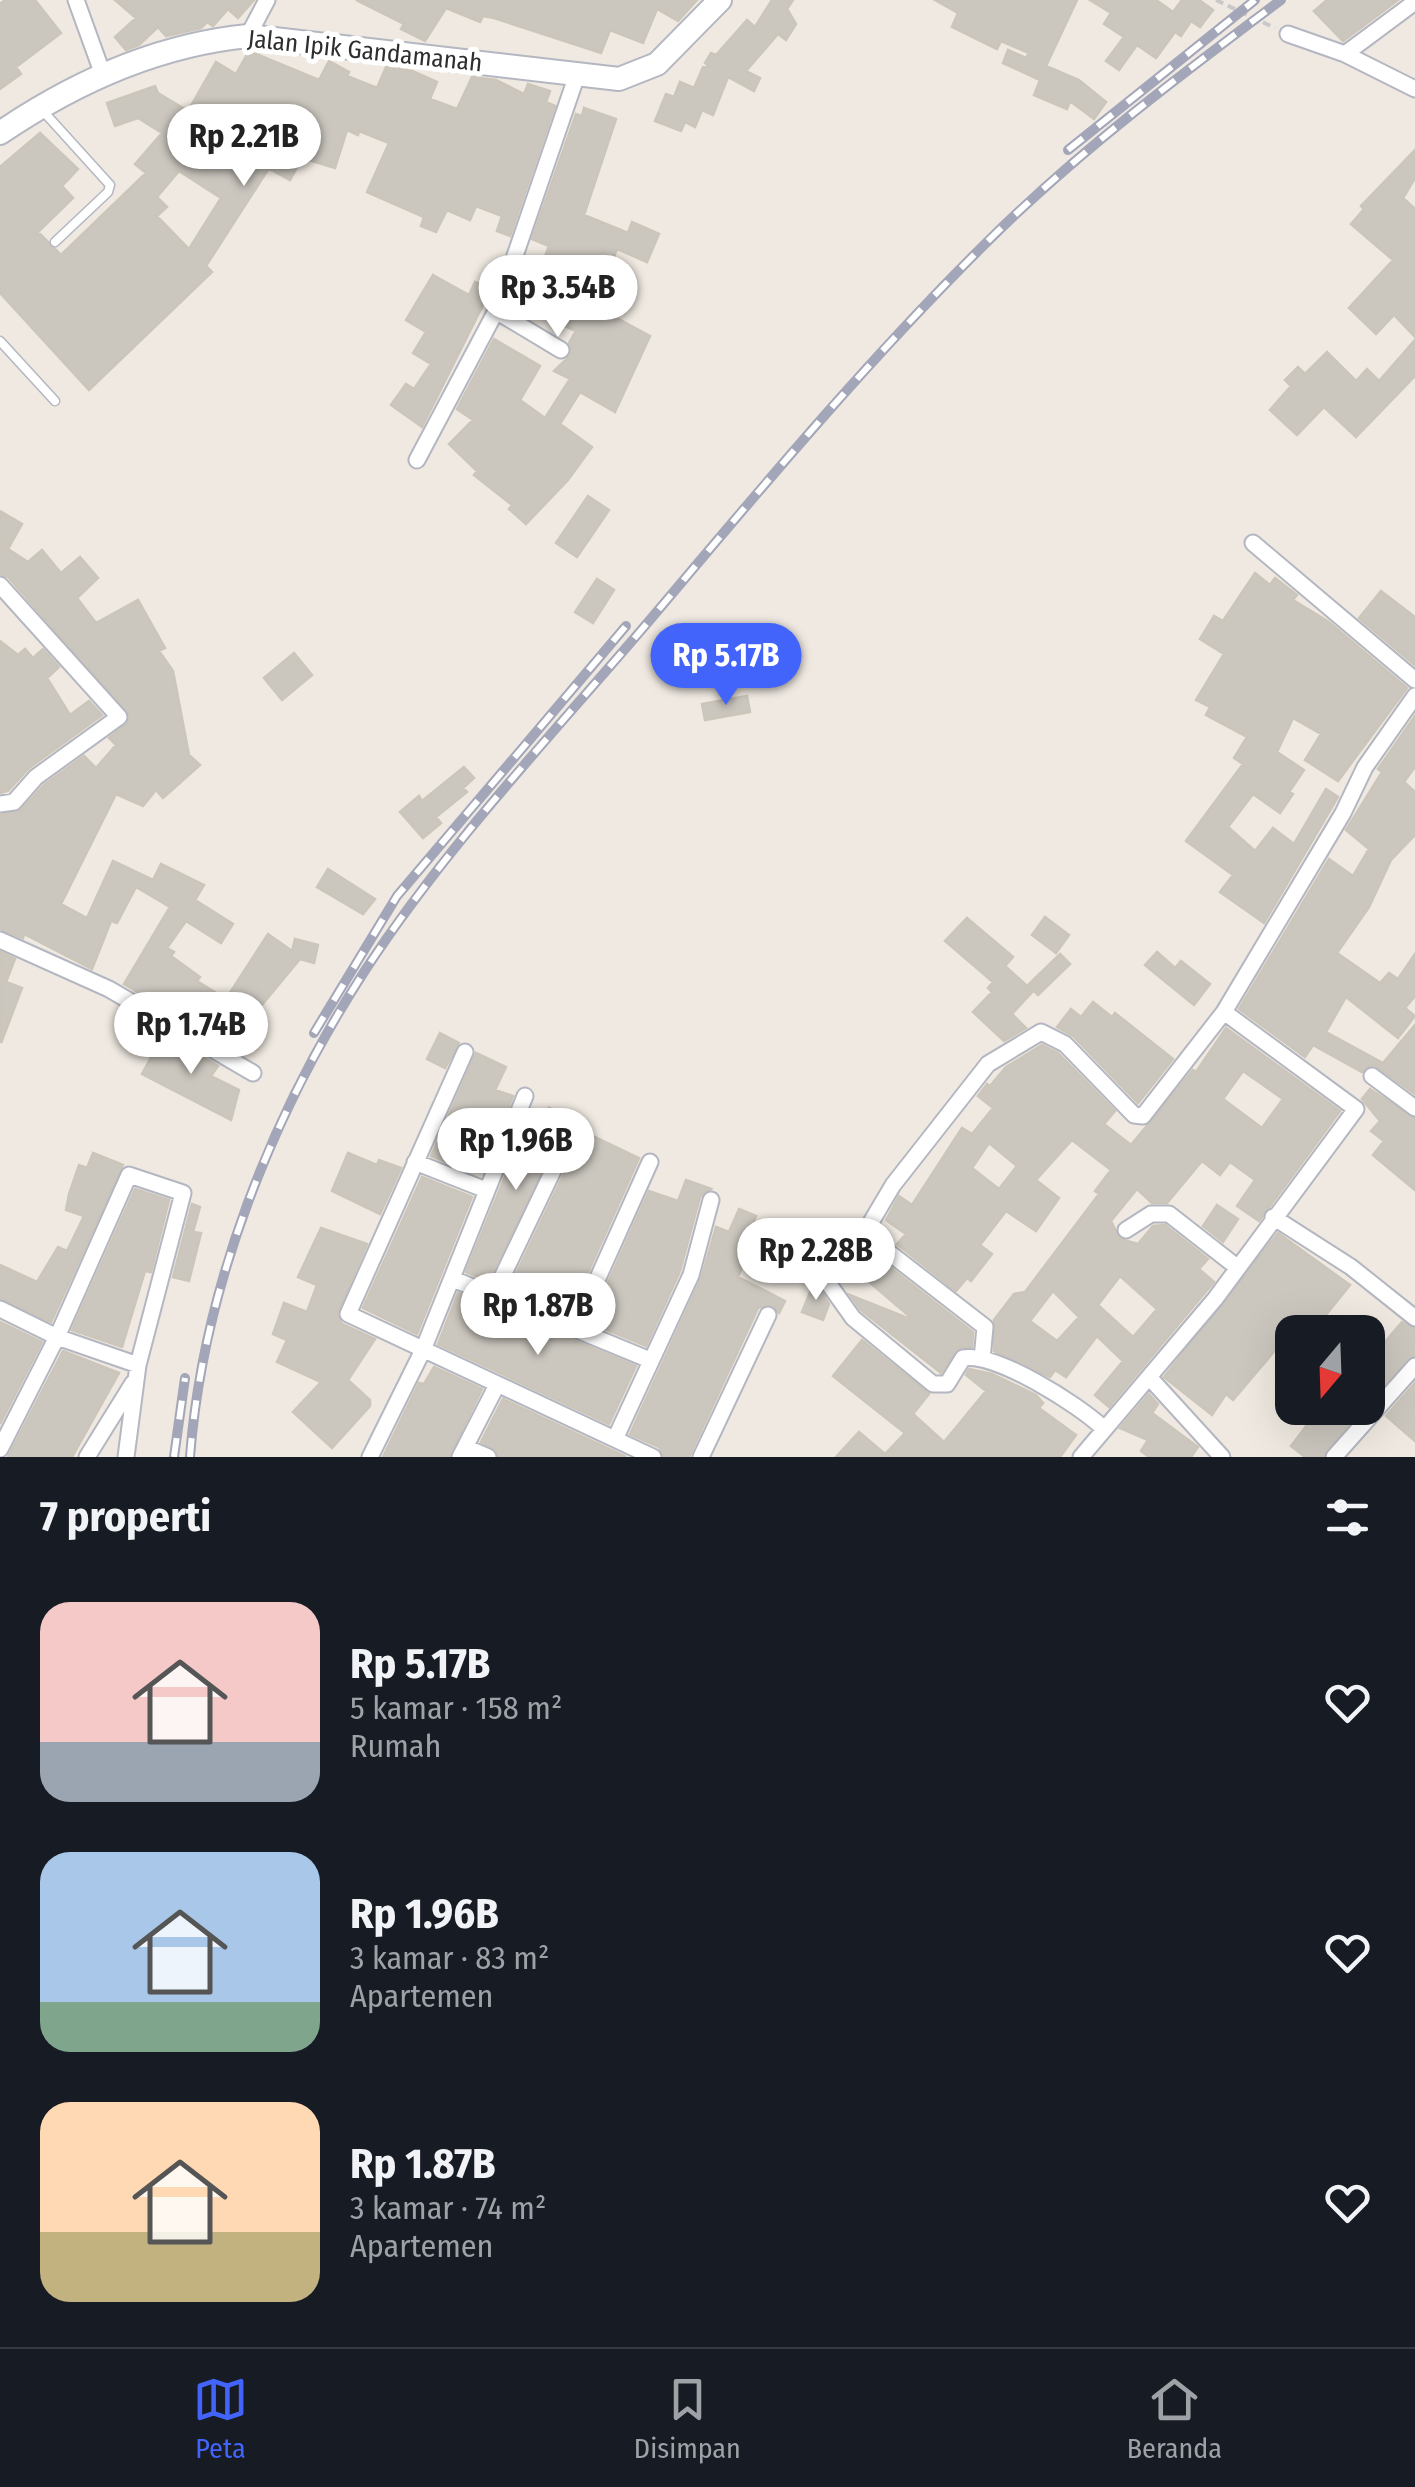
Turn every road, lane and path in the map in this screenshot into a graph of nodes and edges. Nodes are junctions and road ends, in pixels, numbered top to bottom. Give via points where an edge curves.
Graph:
1 (76, 0) edge
2 (267, 0) edge
3 (720, 0) edge
4 (1216, 0) edge
5 (1415, 2) edge
6 (1288, 34) joint
7 (248, 36) junction
8 (1345, 54) junction
9 (102, 72) junction
10 (576, 75) junction
11 (1415, 89) edge
12 (39, 106) junction
13 (0, 133) edge
14 (55, 242) dead end
15 (496, 310) junction
16 (0, 340) edge
17 (560, 350) dead end
18 (55, 401) dead end
19 (417, 460) dead end
20 (1253, 543) dead end
21 (0, 586) edge
22 (1415, 680) edge
23 (1415, 696) edge
24 (0, 804) edge
25 (0, 940) edge
26 (1224, 1012) junction
27 (466, 1052) dead end
28 (253, 1072) dead end
29 (1372, 1076) dead end
30 (524, 1096) dead end
31 (1415, 1108) edge
32 (574, 1128) dead end
33 (415, 1162) junction
34 (650, 1162) dead end
35 (486, 1190) junction
36 (710, 1200) dead end
37 (1273, 1217) junction
38 (1126, 1230) dead end
39 (1238, 1268) junction
40 (453, 1279) junction
41 (826, 1280) dead end
42 (494, 1294) junction
43 (0, 1309) edge
44 (768, 1314) dead end
45 (1415, 1318) edge
46 (575, 1329) junction
47 (57, 1337) junction
48 (423, 1350) junction
49 (982, 1359) junction
50 (650, 1360) junction
51 (1415, 1366) edge
52 (137, 1373) junction
53 (1149, 1377) junction
54 (497, 1385) junction
55 (1103, 1428) junction
56 (615, 1439) junction
57 (0, 1450) edge
58 (463, 1452) edge
59 (87, 1457) edge
60 (126, 1457) edge
61 (370, 1457) edge
62 (488, 1457) edge
63 (652, 1457) edge
64 (701, 1457) edge
65 (1081, 1457) edge
66 (1222, 1457) edge
67 (1334, 1457) edge

1 - 9 street
2 - 7 street
3 - 10 street, Jalan Ipik Gandamanah via 657,64 620,79
4 - 6 path
5 - 8 street
6 - 8 street
7 - 9 street, Jalan Ipik Gandamanah
7 - 10 street, Jalan Ipik Gandamanah
8 - 11 street
9 - 12 street, Jalan Ipik Gandamanah
10 - 15 street
12 - 13 street, Jalan Ipik Gandamanah
12 - 14 lane via 110,185
15 - 17 street
15 - 19 street
16 - 18 lane
20 - 22 street
21 - 24 street via 119,717 36,777 14,802
23 - 26 street via 1365,767
25 - 28 street via 110,989
26 - 37 street via 1356,1109
26 - 49 street via 1138,1116 1065,1044 1041,1032 988,1064 892,1185 867,1229 869,1238 985,1327
27 - 33 street
29 - 31 street
30 - 35 street
32 - 42 street
33 - 35 street
33 - 48 street via 348,1314
34 - 46 street
35 - 40 street
36 - 50 street via 690,1275
37 - 39 street
37 - 45 street
38 - 39 street via 1151,1214 1169,1214
39 - 53 street
40 - 42 street
40 - 48 street
41 - 49 street via 853,1318 934,1384 948,1384 963,1358
42 - 46 street
43 - 47 street
44 - 64 street
46 - 50 street
47 - 52 street
47 - 52 street via 126,1176 181,1190
47 - 57 street
48 - 54 street
48 - 61 street
49 - 55 street via 1072,1402
50 - 56 street
51 - 67 street
52 - 59 street
52 - 60 street
53 - 55 street
53 - 66 street
54 - 56 street
54 - 58 street
55 - 65 street
56 - 63 street
58 - 62 street

